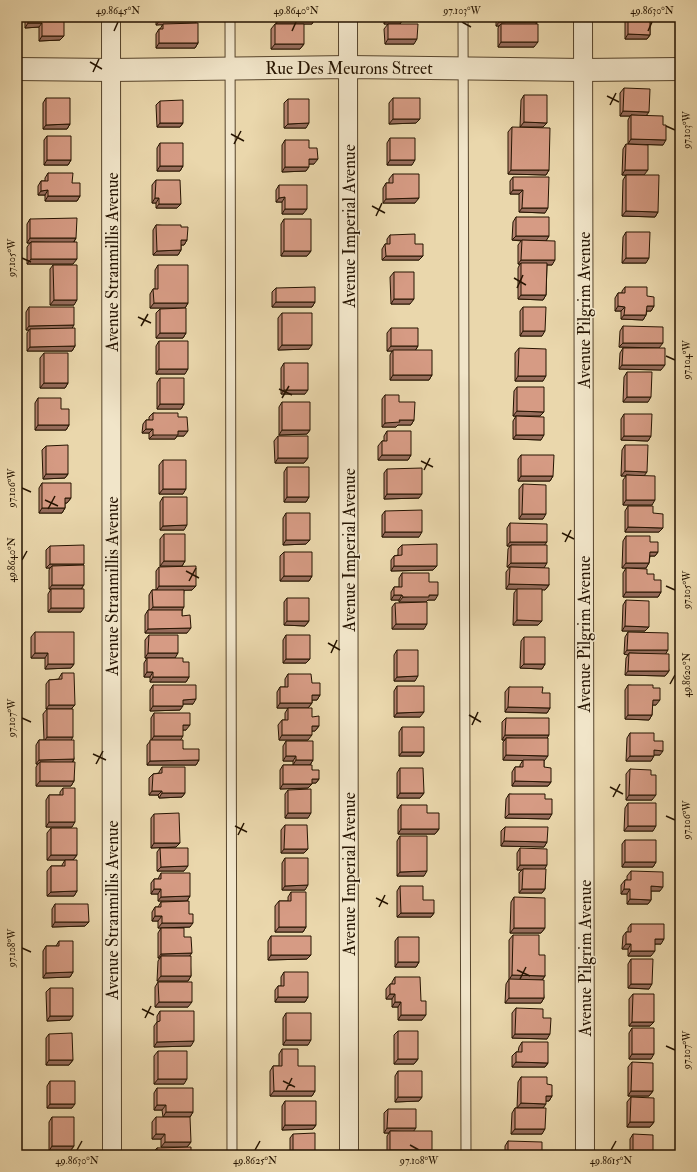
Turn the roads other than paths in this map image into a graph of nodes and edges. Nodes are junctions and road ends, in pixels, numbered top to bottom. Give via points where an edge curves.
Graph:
1 (111, 17) edge
2 (230, 17) edge
3 (348, 17) edge
4 (463, 17) edge
5 (583, 17) edge
6 (349, 67) junction
7 (230, 68) junction
8 (464, 69) junction
9 (680, 69) edge
10 (17, 70) edge
11 (111, 70) junction
12 (583, 70) junction
13 (112, 1155) edge
14 (232, 1155) edge
15 (349, 1155) edge
16 (466, 1155) edge
17 (586, 1155) edge

1 - 11 street, Avenue Stranmillis Avenue
2 - 7 lane
3 - 6 street, Avenue Imperial Avenue
4 - 8 lane
5 - 12 street, Avenue Pilgrim Avenue
6 - 7 street, Rue Des Meurons Street
6 - 8 street, Rue Des Meurons Street
6 - 15 street, Avenue Imperial Avenue
7 - 11 street, Rue Des Meurons Street
7 - 14 lane
8 - 12 street, Rue Des Meurons Street
8 - 16 lane
9 - 12 street, Rue Des Meurons Street
10 - 11 street, Rue Des Meurons Street
11 - 13 street, Avenue Stranmillis Avenue
12 - 17 street, Avenue Pilgrim Avenue

